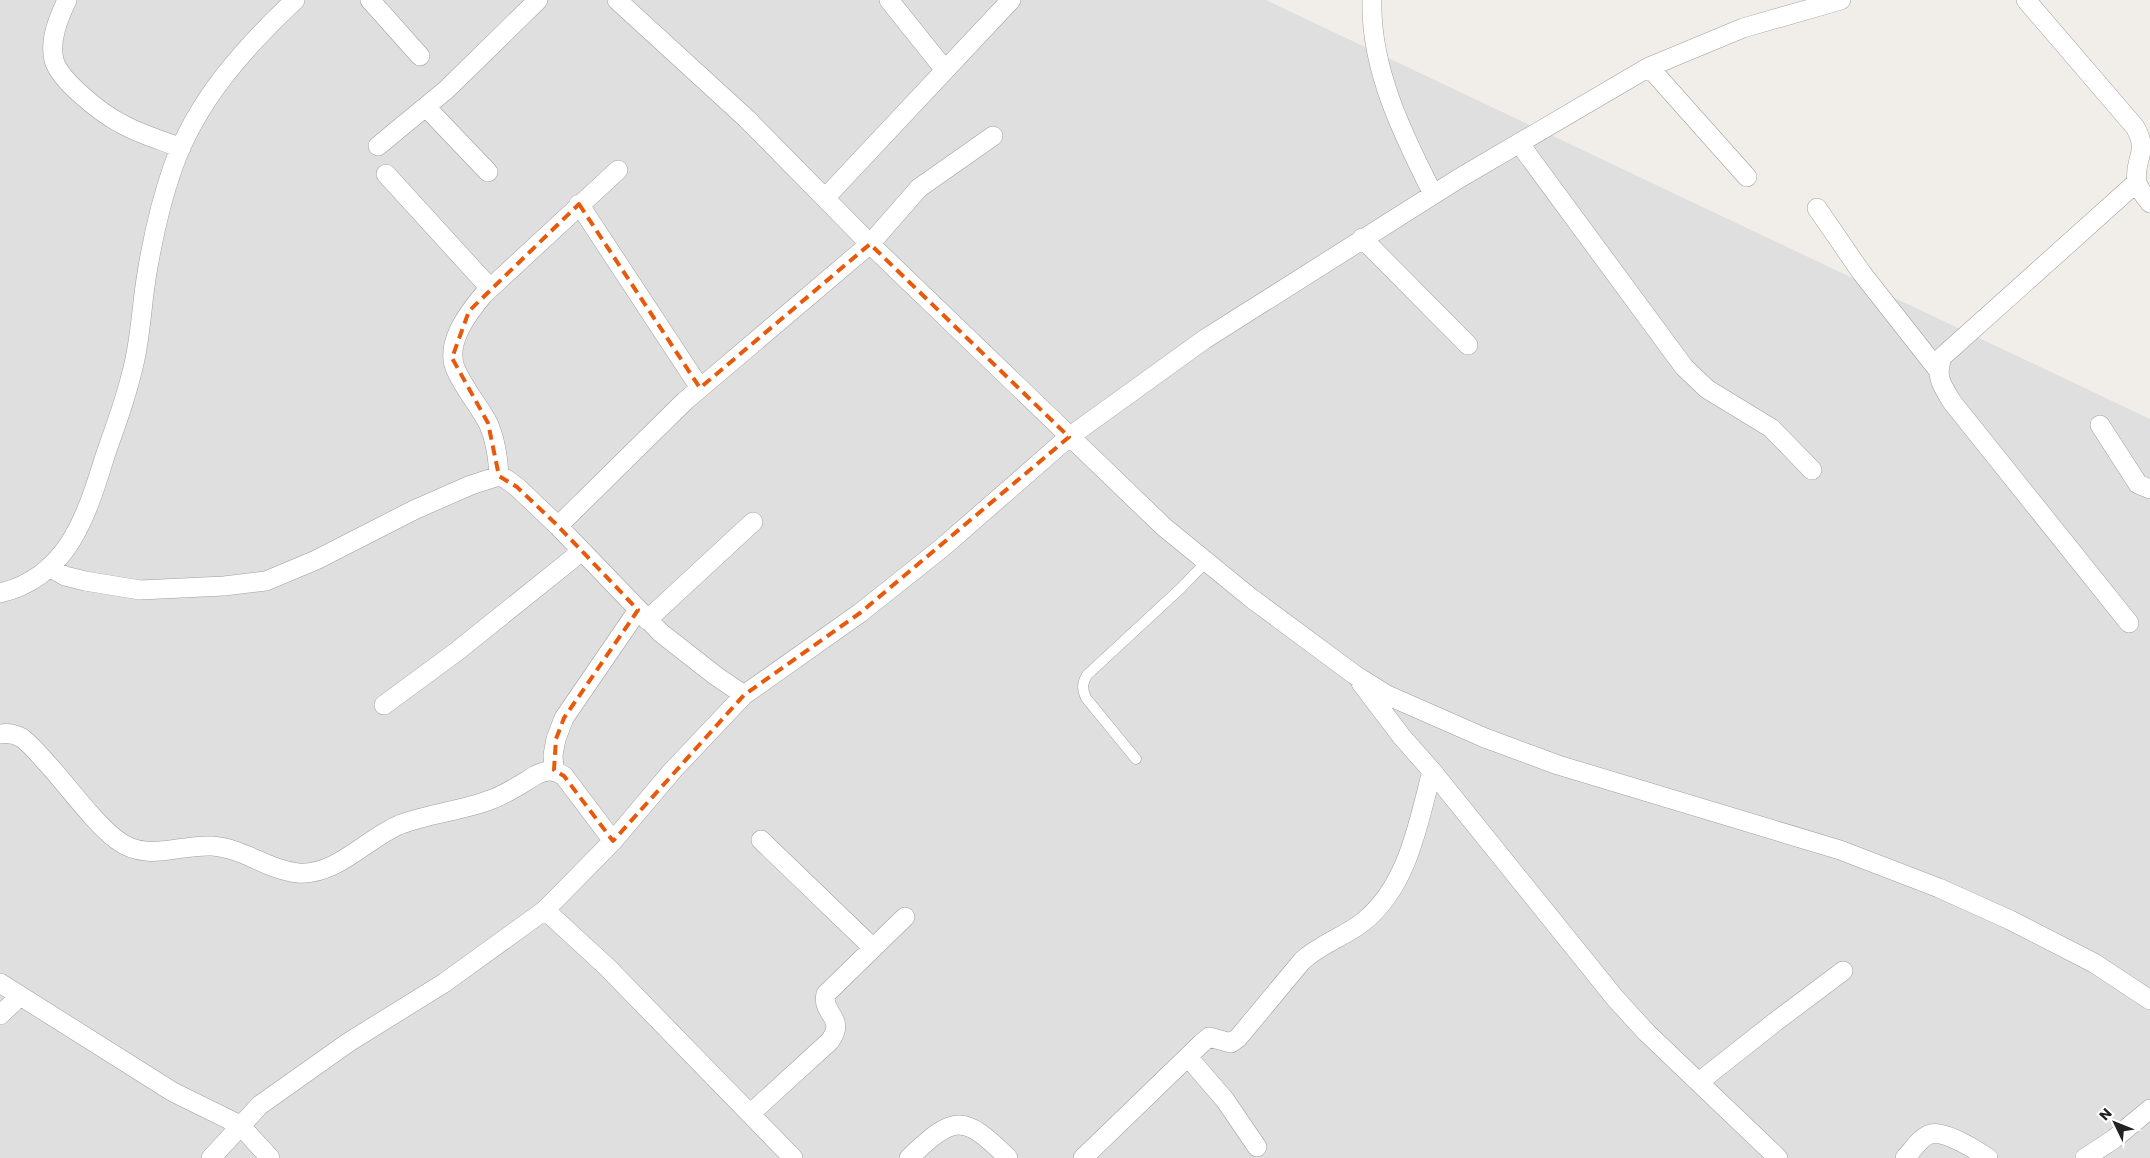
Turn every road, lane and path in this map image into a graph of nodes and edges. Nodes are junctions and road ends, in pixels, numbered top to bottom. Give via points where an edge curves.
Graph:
1 (67, 0) edge
2 (295, 0) edge
3 (370, 0) edge
4 (538, 0) edge
5 (617, 0) edge
6 (890, 0) edge
7 (1372, 0) edge
8 (1841, 0) edge
9 (2026, 0) edge
10 (1009, 1) edge
11 (420, 56) dead end
12 (1649, 67) junction
13 (946, 70) junction
14 (426, 107) junction
15 (993, 136) dead end
16 (1519, 143) junction
17 (378, 146) dead end
18 (181, 148) junction
19 (618, 170) dead end
20 (488, 172) dead end
21 (386, 174) dead end
22 (1747, 177) dead end
23 (2137, 182) junction
24 (1433, 194) junction
25 (826, 197) junction
26 (2150, 202) edge
27 (579, 204) junction
28 (1817, 208) dead end
29 (1362, 238) junction
30 (870, 244) junction
31 (490, 288) junction
32 (1468, 345) dead end
33 (1938, 370) junction
34 (700, 388) junction
35 (2100, 424) dead end
36 (1069, 437) junction
37 (1812, 470) dead end
38 (499, 476) junction
39 (2150, 489) edge
40 (753, 522) dead end
41 (558, 526) junction
42 (582, 551) junction
43 (1206, 562) junction
44 (49, 567) junction
45 (0, 593) edge
46 (642, 615) junction
47 (2129, 623) dead end
48 (1355, 674) junction
49 (744, 695) junction
50 (384, 705) dead end
51 (0, 734) edge
52 (1136, 759) dead end
53 (554, 770) junction
54 (1432, 771) junction
55 (761, 840) dead end
56 (613, 841) junction
57 (545, 910) junction
58 (905, 917) dead end
59 (874, 948) junction
60 (1843, 971) dead end
61 (0, 983) edge
62 (20, 996) junction
63 (2150, 1000) edge
64 (0, 1015) edge
65 (1188, 1057) junction
66 (1699, 1082) junction
67 (2150, 1109) edge
68 (750, 1114) junction
69 (240, 1125) junction
70 (1256, 1147) dead end
71 (212, 1158) edge
72 (270, 1158) edge
73 (793, 1158) edge
74 (909, 1158) edge
75 (1008, 1158) edge
76 (1083, 1158) edge
77 (1778, 1158) edge
78 (1905, 1158) edge
79 (1988, 1158) edge
80 (2085, 1158) edge

1 - 18 street via 53,41 58,70 119,123
2 - 18 street via 222,77 193,120
3 - 11 street
4 - 14 street
5 - 25 street via 747,119
6 - 13 street
7 - 24 street via 1382,74 1411,151
8 - 12 street via 1742,28
9 - 23 street via 2136,127 2142,138 2143,150
10 - 13 street
12 - 16 street
12 - 22 street
13 - 25 street
14 - 17 street
14 - 20 street
15 - 30 street via 918,188
16 - 24 street
16 - 37 street via 1684,367 1707,389 1771,428
18 - 44 street via 161,206 147,272 135,358 122,411 83,522 67,549
19 - 27 street
21 - 31 street
23 - 26 street
23 - 33 street via 1942,357
24 - 29 street
25 - 30 street
27 - 31 street
27 - 34 street
28 - 33 street via 1867,280
29 - 32 street
29 - 36 street via 1205,339
30 - 34 street
30 - 36 street
31 - 38 street via 469,311 452,358 455,369 488,423 495,441
33 - 47 street via 1952,402
34 - 41 street
35 - 39 street via 2138,484
36 - 43 street
36 - 49 street via 943,547 860,613
38 - 41 street via 517,487
38 - 44 street via 414,510 316,560 266,580 224,586 140,590 85,582
40 - 46 street
41 - 42 street
42 - 46 street
42 - 50 street
43 - 48 street
43 - 52 lane via 1083,682 1086,698
44 - 45 street via 33,580
46 - 49 street
46 - 53 street via 564,718 556,739
48 - 54 street
48 - 63 street via 1387,695 1485,738 1558,765 1840,850 1940,888 2094,963
49 - 56 street via 673,770
51 - 53 street via 21,738 103,826 131,849 150,853 213,846 299,873 316,872 332,866 398,826 490,800 540,773
53 - 56 street via 564,776
54 - 65 street via 1414,836 1393,889 1363,922 1314,950 1238,1038 1231,1043 1209,1037
54 - 66 street via 1615,998
55 - 59 street
56 - 57 street
57 - 68 street via 607,967
57 - 69 street via 444,983 322,1060 260,1105
58 - 59 street
59 - 68 street via 826,994 826,1007 837,1025 836,1033
60 - 66 street
61 - 62 street
62 - 64 street
62 - 69 street via 173,1092
65 - 70 street via 1225,1100
65 - 76 street
66 - 77 street
67 - 80 street
68 - 73 street
69 - 71 street
69 - 72 street
74 - 75 street via 932,1136 955,1124 969,1126 982,1134
78 - 79 street via 1923,1138 1938,1133 1973,1147

